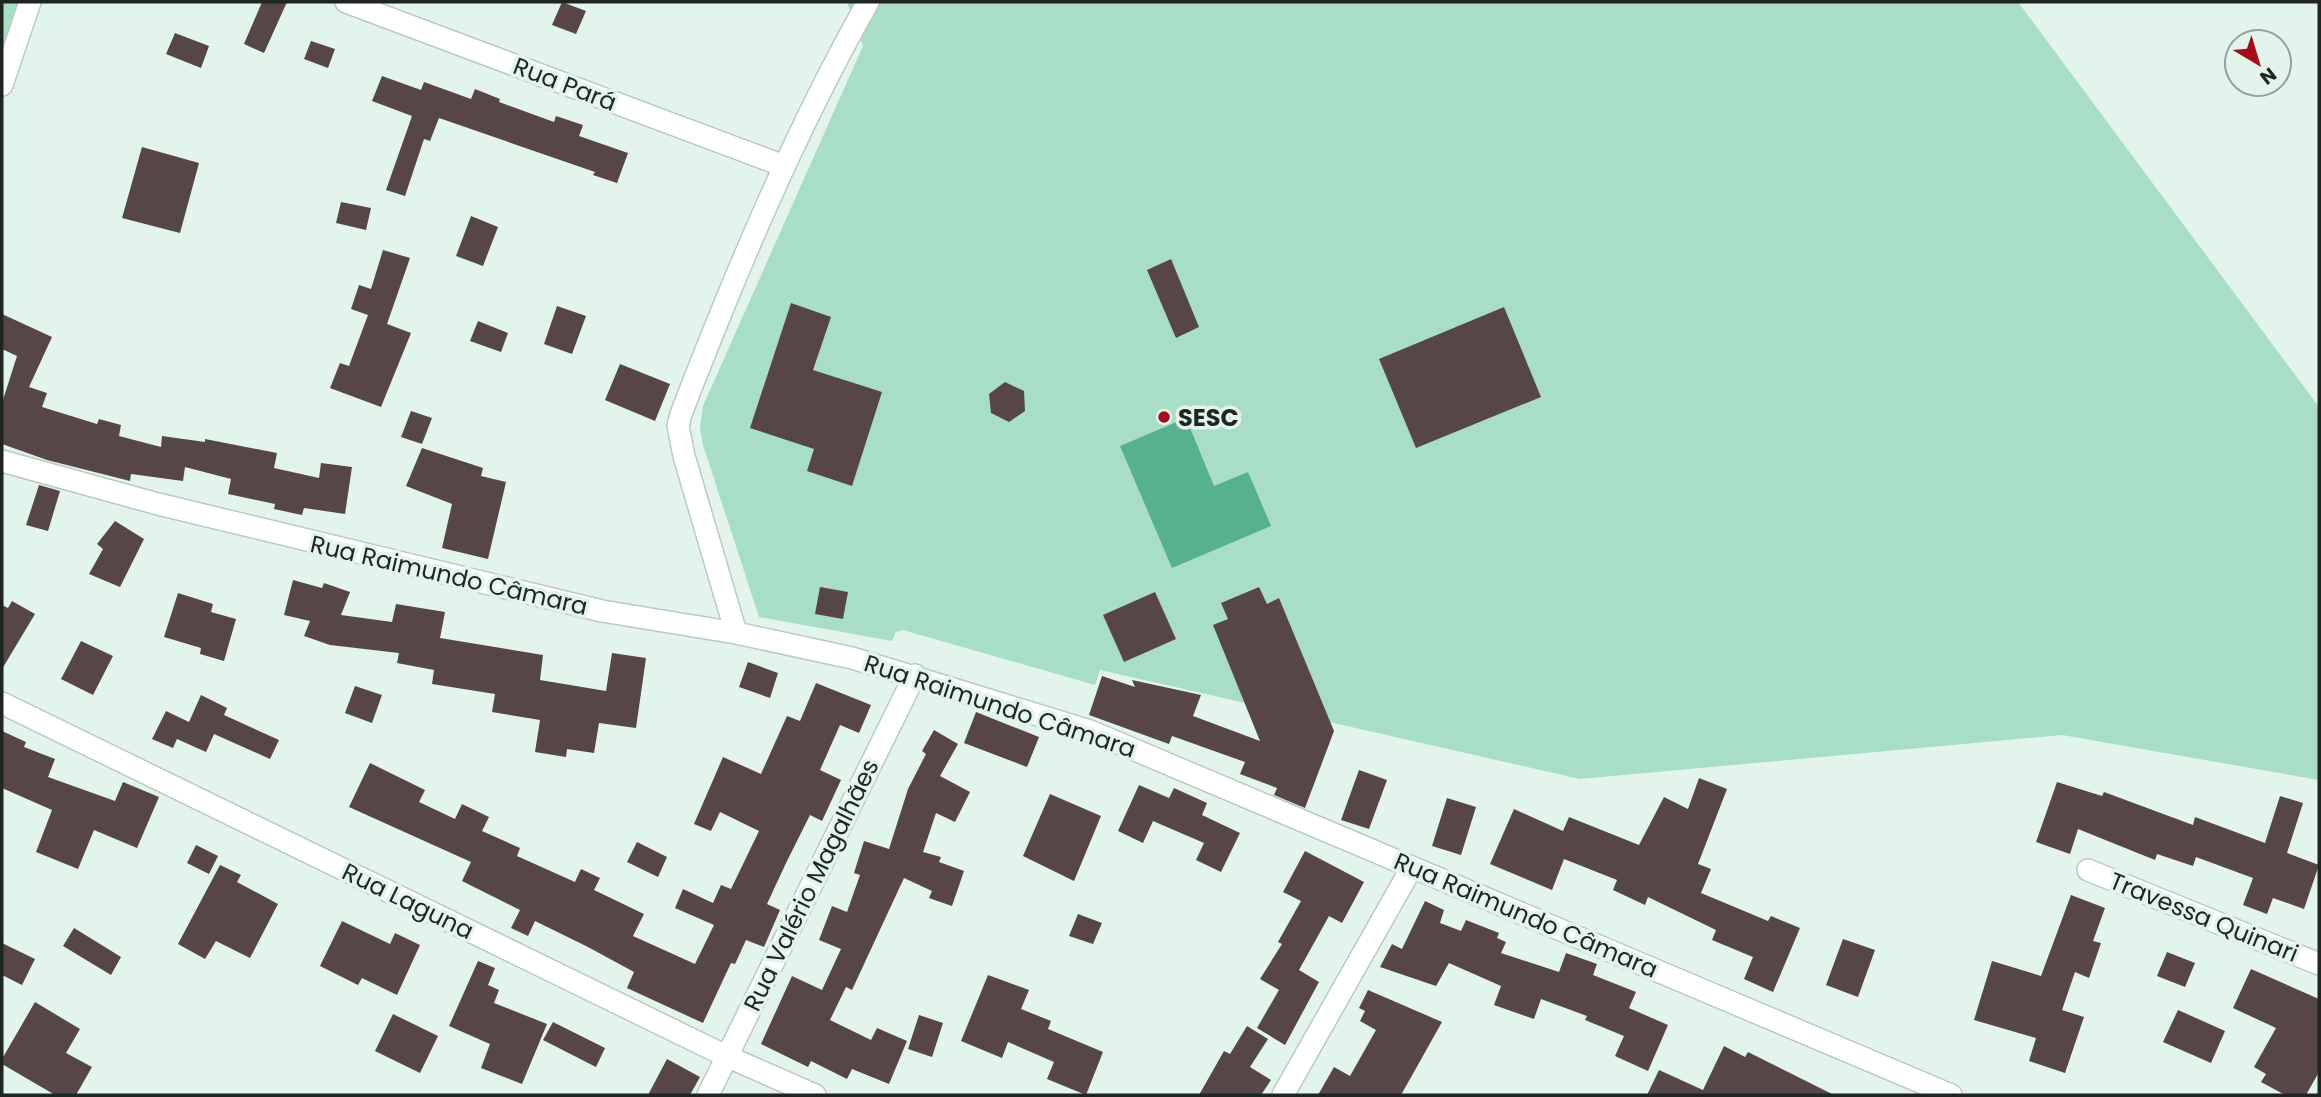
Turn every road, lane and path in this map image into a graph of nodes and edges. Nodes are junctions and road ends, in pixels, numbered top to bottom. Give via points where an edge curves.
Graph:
1 (30, 2) edge
2 (346, 2) edge
3 (868, 2) edge
4 (2, 85) edge
5 (784, 166) junction
6 (2, 461) edge
7 (736, 633) junction
8 (915, 676) junction
9 (2, 703) edge
10 (1412, 867) junction
11 (2088, 870) dead end
12 (2319, 964) edge
13 (726, 1056) junction
14 (708, 1095) edge
15 (815, 1095) edge
16 (1283, 1095) edge
17 (1951, 1095) edge

1 - 4 street
2 - 5 street, Rua Pará
3 - 5 street
5 - 7 street via 678,426
6 - 7 street, Rua Raimundo Câmara via 158,504 602,611
7 - 8 street, Rua Raimundo Câmara
8 - 10 street, Rua Raimundo Câmara via 1090,731
8 - 13 street, Rua Valério Magalhães
9 - 13 street, Rua Laguna
10 - 16 street
10 - 17 street, Rua Raimundo Câmara
11 - 12 street, Travessa Quinari
13 - 14 street, Rua Valério Magalhães
13 - 15 street, Rua Laguna

